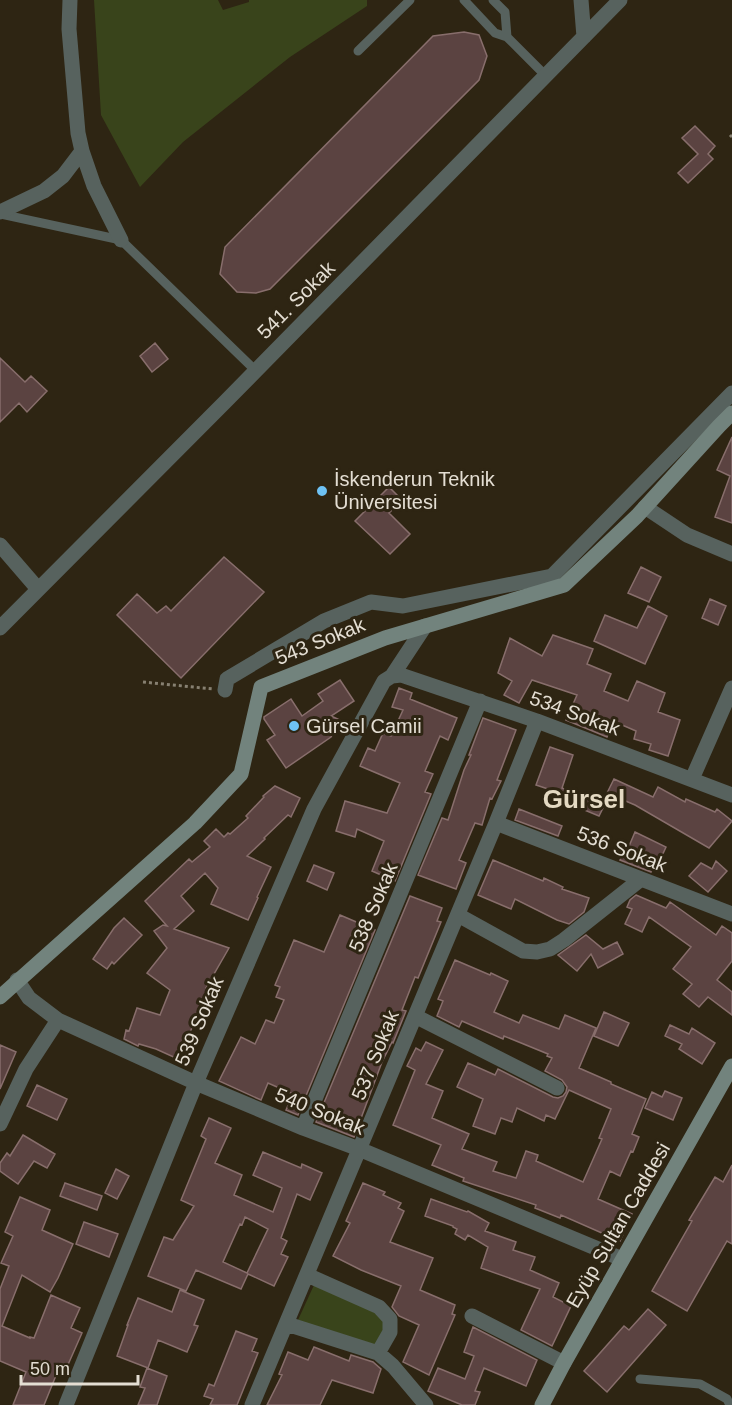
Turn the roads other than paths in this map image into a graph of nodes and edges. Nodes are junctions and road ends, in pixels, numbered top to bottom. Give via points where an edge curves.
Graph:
1 (70, 0) edge
2 (410, 0) edge
3 (464, 0) edge
4 (494, 0) edge
5 (581, 0) edge
6 (620, 0) edge
7 (507, 37) junction
8 (584, 38) junction
9 (358, 51) dead end
10 (546, 76) junction
11 (82, 152) junction
12 (0, 213) edge
13 (122, 240) junction
14 (256, 371) junction
15 (732, 393) edge
16 (732, 413) edge
17 (645, 507) junction
18 (0, 545) edge
19 (732, 554) edge
20 (38, 589) junction
21 (425, 626) junction
22 (0, 628) edge
23 (397, 675) junction
24 (732, 688) edge
25 (225, 690) road end
26 (480, 701) junction
27 (537, 722) junction
28 (692, 779) junction
29 (732, 795) edge
30 (496, 823) junction
31 (641, 879) junction
32 (732, 914) edge
33 (458, 915) junction
34 (17, 980) junction
35 (0, 996) edge
36 (415, 1016) junction
37 (58, 1020) junction
38 (732, 1066) edge
39 (196, 1083) junction
40 (557, 1088) dead end
41 (0, 1124) edge
42 (303, 1128) junction
43 (359, 1149) junction
44 (622, 1259) junction
45 (307, 1275) junction
46 (472, 1316) dead end
47 (287, 1324) junction
48 (378, 1353) junction
49 (564, 1363) junction
50 (640, 1379) dead end
51 (730, 1399) edge
52 (66, 1405) edge
53 (252, 1405) edge
54 (426, 1405) edge
55 (542, 1405) edge

1 - 11 street via 69,29
2 - 9 lane
3 - 7 lane via 495,33
4 - 7 lane via 505,12
5 - 8 street
6 - 8 street, 541. Sokak
7 - 10 lane
8 - 10 street, 541. Sokak
10 - 14 street, 541. Sokak
11 - 12 street via 63,176 44,191
11 - 13 street via 94,186
12 - 13 lane
13 - 14 lane
14 - 20 street, 541. Sokak
15 - 25 street via 552,576 403,606 371,602 324,621 227,679
16 - 17 street, 543 Sokak
17 - 19 street via 687,535
17 - 21 street, 543 Sokak via 564,585
18 - 20 street
20 - 22 street, 541. Sokak
21 - 23 street, 539 Sokak
21 - 34 street, 543 Sokak via 261,687 241,774 195,824
23 - 26 street, 534 Sokak
23 - 39 street, 539 Sokak via 384,681 314,809
24 - 28 street
26 - 27 street, 534 Sokak
26 - 42 street, 538 Sokak
27 - 28 street, 534 Sokak
27 - 30 street, 537 Sokak
28 - 29 street, 534 Sokak
30 - 31 street, 536 Sokak
30 - 33 street, 537 Sokak
31 - 32 street, 536 Sokak
31 - 33 street via 564,940 537,952 523,951
33 - 36 street, 537 Sokak
34 - 35 street, 543 Sokak
34 - 37 street, 540 Sokak via 29,998
36 - 40 street
36 - 43 street, 537 Sokak
37 - 39 street, 540 Sokak
37 - 41 street via 26,1069
38 - 44 street, Eyüp Sultan Caddesi
39 - 42 street, 540 Sokak
39 - 52 street, 539 Sokak
42 - 43 street, 540 Sokak
43 - 44 street, 540 Sokak
43 - 45 street, 537 Sokak
44 - 49 street, Eyüp Sultan Caddesi
45 - 47 street, 537 Sokak
45 - 48 street via 379,1307 390,1319 390,1332
46 - 49 street
47 - 48 street
47 - 53 street, 537 Sokak
48 - 54 street
49 - 55 street, Eyüp Sultan Caddesi
50 - 51 lane via 700,1384

